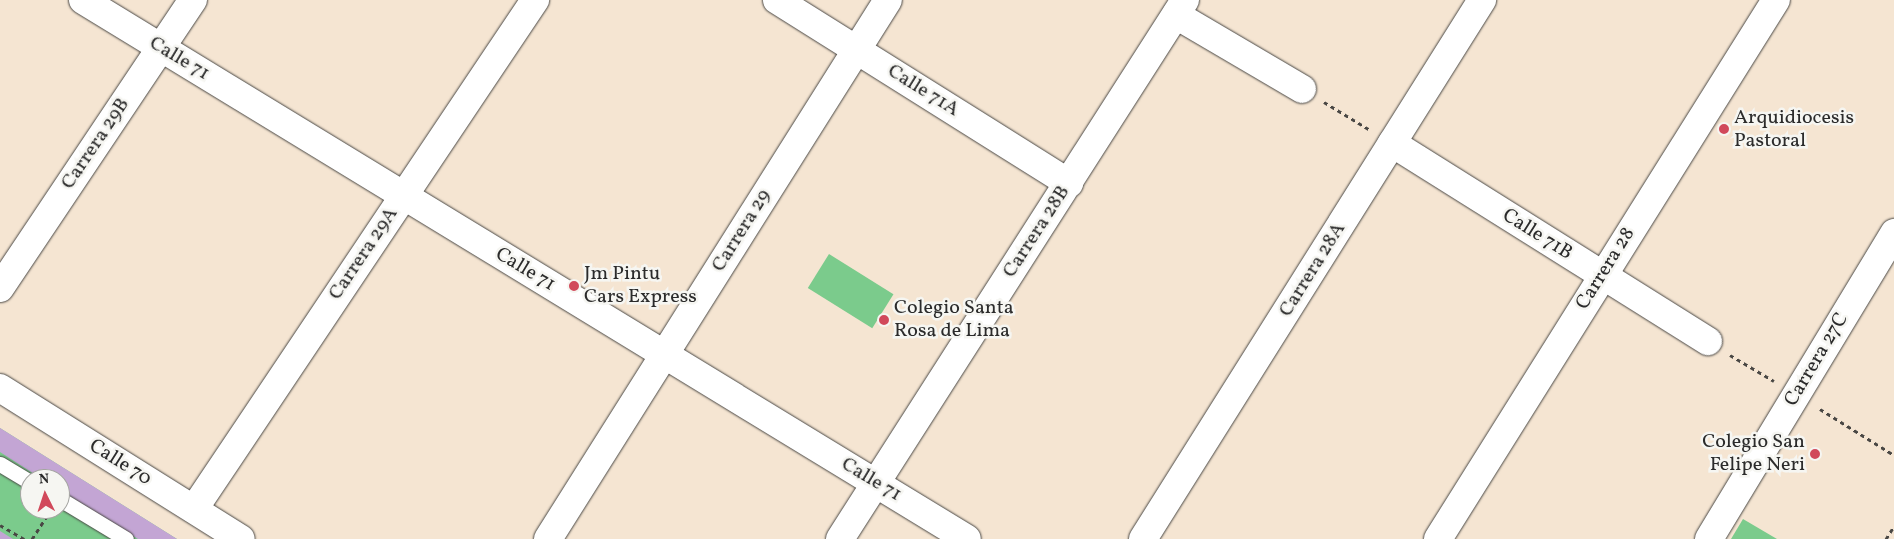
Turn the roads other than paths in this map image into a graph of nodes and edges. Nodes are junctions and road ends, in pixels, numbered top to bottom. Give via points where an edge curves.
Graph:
1 (83, 0) edge
2 (193, 0) edge
3 (535, 0) edge
4 (777, 0) edge
5 (888, 0) edge
6 (1482, 0) edge
7 (1776, 0) edge
8 (1181, 8) edge
9 (160, 47) junction
10 (856, 50) junction
11 (1302, 89) road end
12 (1392, 143) junction
13 (1069, 183) junction
14 (404, 196) junction
15 (1894, 233) edge
16 (1602, 275) junction
17 (0, 288) edge
18 (1708, 341) dead end
19 (664, 355) junction
20 (0, 388) edge
21 (0, 464) edge
22 (20, 476) edge
23 (876, 483) junction
24 (70, 505) edge
25 (194, 509) junction
26 (126, 539) edge
27 (241, 539) edge
28 (548, 539) edge
29 (840, 539) edge
30 (967, 539) edge
31 (1144, 539) edge
32 (1438, 539) edge
33 (1709, 539) edge

1 - 9 street, Calle 71
2 - 9 street, Carrera 29B
3 - 14 street, Carrera 29A
4 - 10 street, Calle 71A
5 - 10 street, Carrera 29
6 - 12 street, Carrera 28A
7 - 16 street, Carrera 28
8 - 11 street
8 - 13 street, Carrera 28B
9 - 14 street, Calle 71
9 - 17 street, Carrera 29B
10 - 13 street, Calle 71A
10 - 19 street, Carrera 29
12 - 16 street, Calle 71B
12 - 31 street, Carrera 28A
13 - 23 street, Carrera 28B
14 - 19 street, Calle 71
14 - 25 street, Carrera 29A
15 - 33 street, Carrera 27C
16 - 18 street, Calle 71B
16 - 32 street, Carrera 28
19 - 23 street, Calle 71
19 - 28 street, Carrera 29
20 - 25 street, Calle 70
21 - 22 lane
23 - 29 street, Carrera 28B
23 - 30 street, Calle 71
24 - 26 lane
25 - 27 street, Calle 70

